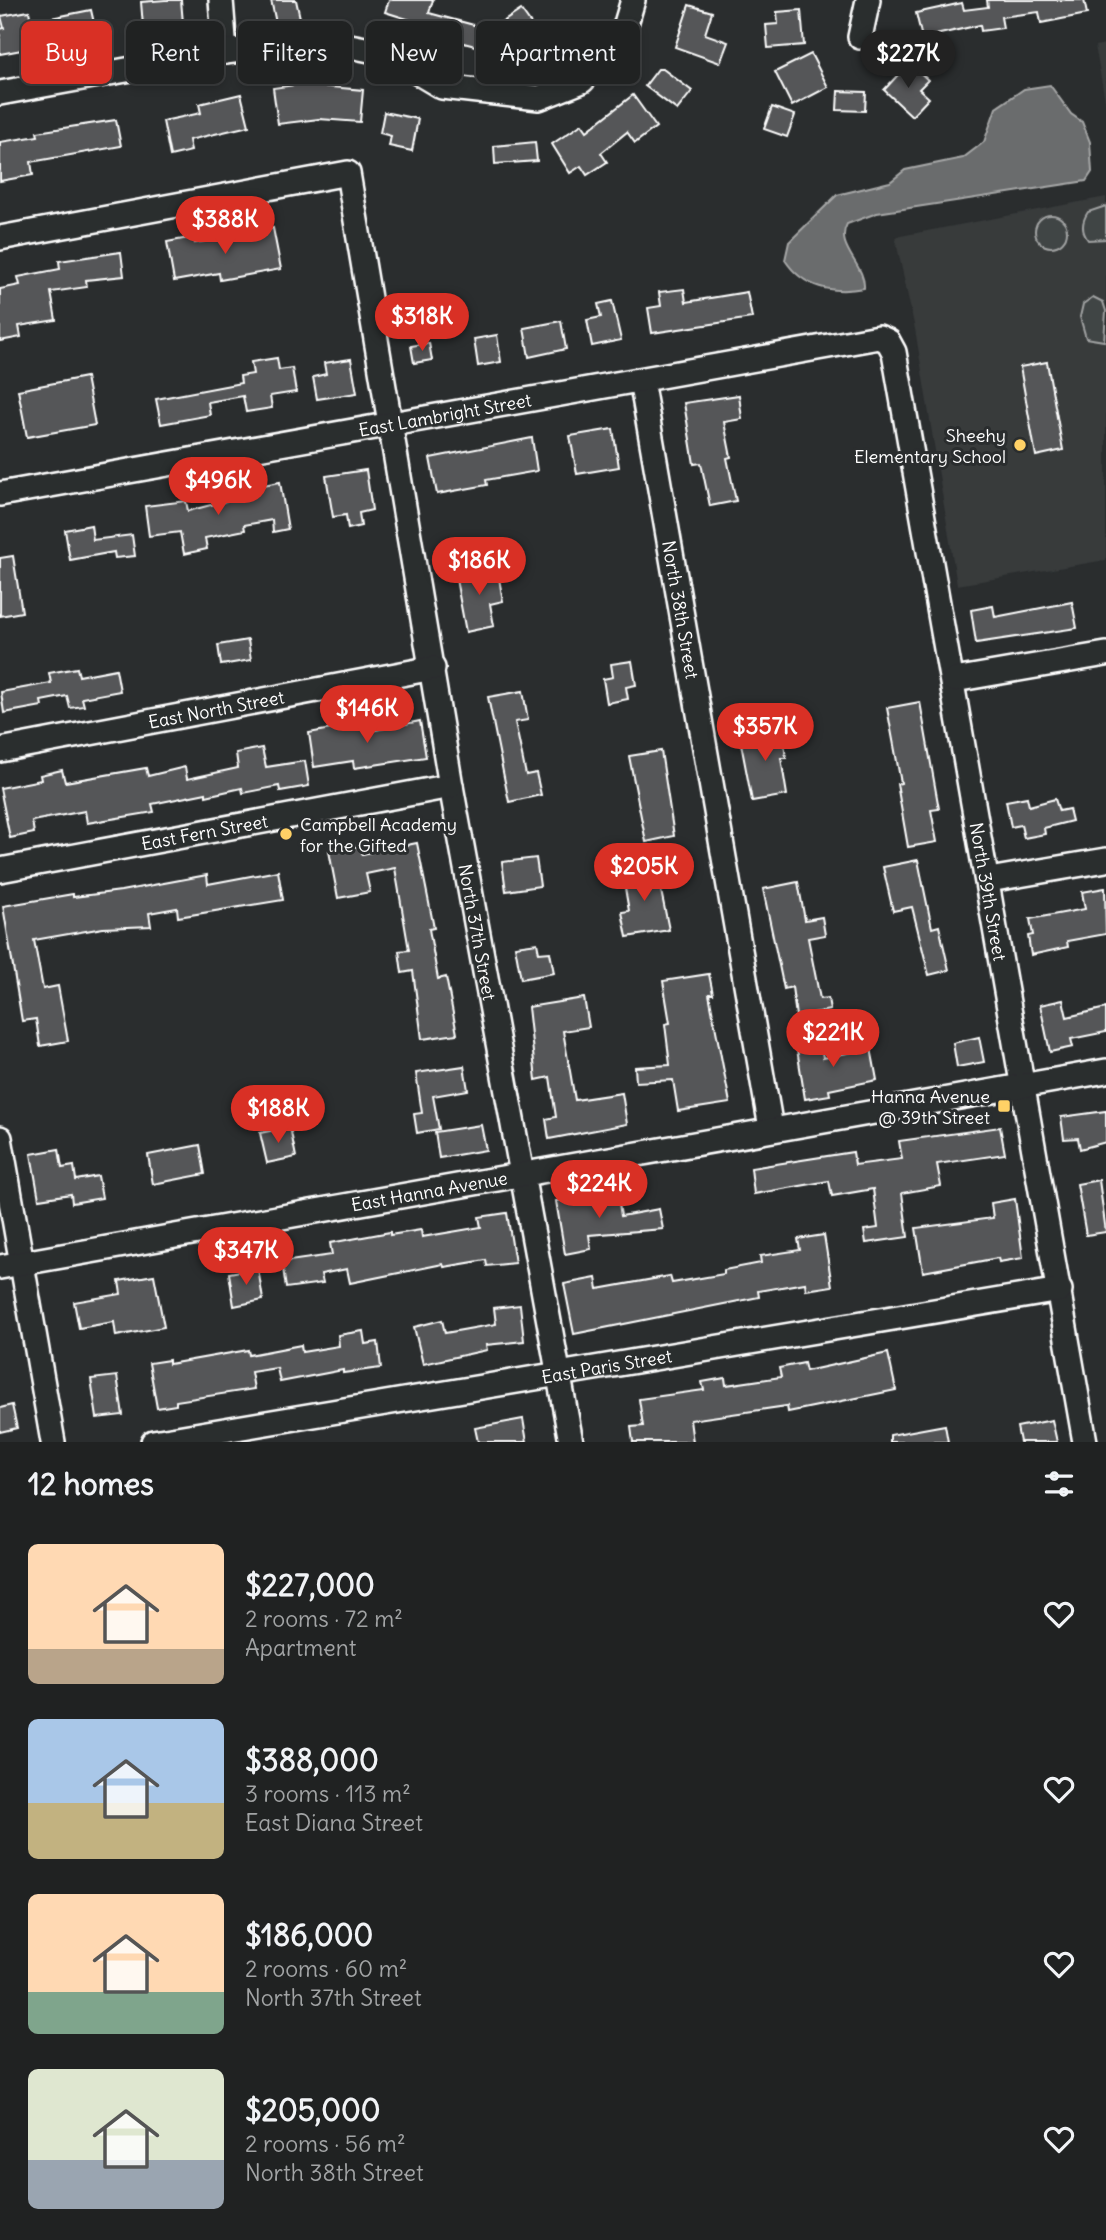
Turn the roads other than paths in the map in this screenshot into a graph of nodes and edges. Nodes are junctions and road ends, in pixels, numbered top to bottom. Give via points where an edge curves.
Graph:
1 (221, 0) edge
2 (633, 0) edge
3 (868, 0) edge
4 (860, 37) dead end
5 (225, 52) junction
6 (0, 93) edge
7 (0, 238) edge
8 (888, 341) joint
9 (641, 380) junction
10 (393, 425) junction
11 (0, 494) edge
12 (1106, 654) edge
13 (433, 668) junction
14 (954, 680) junction
15 (0, 750) edge
16 (451, 786) junction
17 (1106, 860) edge
18 (0, 870) edge
19 (989, 880) junction
20 (1106, 1071) edge
21 (1023, 1085) junction
22 (771, 1128) junction
23 (0, 1138) edge
24 (523, 1175) junction
25 (11, 1265) edge
26 (1060, 1290) junction
27 (559, 1373) junction
28 (53, 1442) edge
29 (153, 1442) edge
30 (571, 1442) edge
31 (1085, 1442) edge

1 - 5 street
2 - 5 street via 623,34 582,80 539,97 442,87 385,53 320,40
3 - 4 street
5 - 6 street
7 - 10 street, North 37th Street via 348,173
8 - 9 street, East Lambright Street via 879,337
8 - 14 street, North 39th Street via 894,352
9 - 10 street, East Lambright Street
9 - 22 street, North 38th Street
10 - 11 street, East Lambright Street
10 - 13 street, North 37th Street
12 - 14 street
13 - 15 street, East North Street
13 - 16 street, North 37th Street
14 - 19 street, North 39th Street
16 - 18 street, East Fern Street
16 - 24 street, North 37th Street
17 - 19 street
19 - 21 street, North 39th Street
20 - 21 street, East Hanna Avenue
21 - 22 street, East Hanna Avenue
21 - 26 street, North 39th Street
22 - 24 street, East Hanna Avenue
23 - 25 street
24 - 25 street, East Hanna Avenue
24 - 27 street, North 37th Street
25 - 28 street
26 - 27 street, East Paris Street
26 - 31 street, North 39th Street
27 - 29 street, East Paris Street
27 - 30 street, North 37th Street

